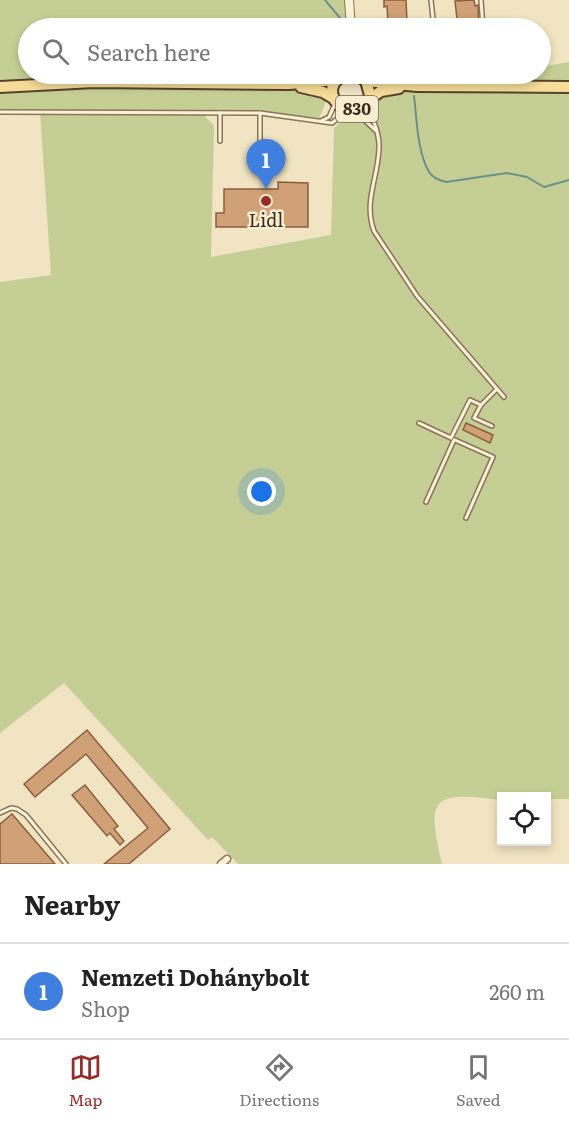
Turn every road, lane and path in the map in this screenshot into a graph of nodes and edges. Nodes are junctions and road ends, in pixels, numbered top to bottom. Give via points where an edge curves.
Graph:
1 (350, 0) edge
2 (431, 0) edge
3 (481, 0) edge
4 (351, 18) edge
5 (433, 18) edge
6 (482, 18) edge
7 (56, 84) edge
8 (289, 84) edge
9 (336, 84) edge
10 (366, 84) edge
11 (406, 84) edge
12 (514, 84) edge
13 (417, 86) junction
14 (0, 87) edge
15 (522, 87) junction
16 (569, 87) edge
17 (334, 100) junction
18 (367, 101) junction
19 (351, 110) junction
20 (0, 112) edge
21 (220, 113) junction
22 (260, 113) junction
23 (321, 121) junction
24 (376, 131) junction
25 (220, 141) dead end
26 (260, 141) dead end
27 (497, 389) junction
28 (504, 398) dead end
29 (481, 405) junction
30 (419, 423) dead end
31 (492, 426) dead end
32 (453, 439) junction
33 (426, 502) dead end
34 (466, 518) dead end
35 (0, 813) edge
36 (66, 864) edge

1 - 4 street
2 - 5 lane
3 - 6 lane
7 - 14 main road, 830
8 - 17 main road, 830 via 316,90
9 - 17 main road, 830 via 332,92
10 - 18 main road, 830 via 370,90
11 - 13 main road, 830
12 - 15 lane
13 - 15 main road, 830
13 - 18 main road, 830 via 381,91
15 - 16 main road, 830
17 - 19 main road, 830
17 - 23 lane via 329,117
18 - 19 main road, 830
18 - 24 lane
19 - 23 lane via 334,122
19 - 24 lane
20 - 21 lane
21 - 22 lane
21 - 25 lane
22 - 23 lane
22 - 26 lane
24 - 27 lane via 379,156 369,202 374,231 417,296
27 - 28 lane
27 - 29 lane
29 - 31 lane via 474,418
29 - 32 lane via 470,400
30 - 32 lane
32 - 33 lane
32 - 34 lane via 493,458
35 - 36 lane via 11,808 22,811

